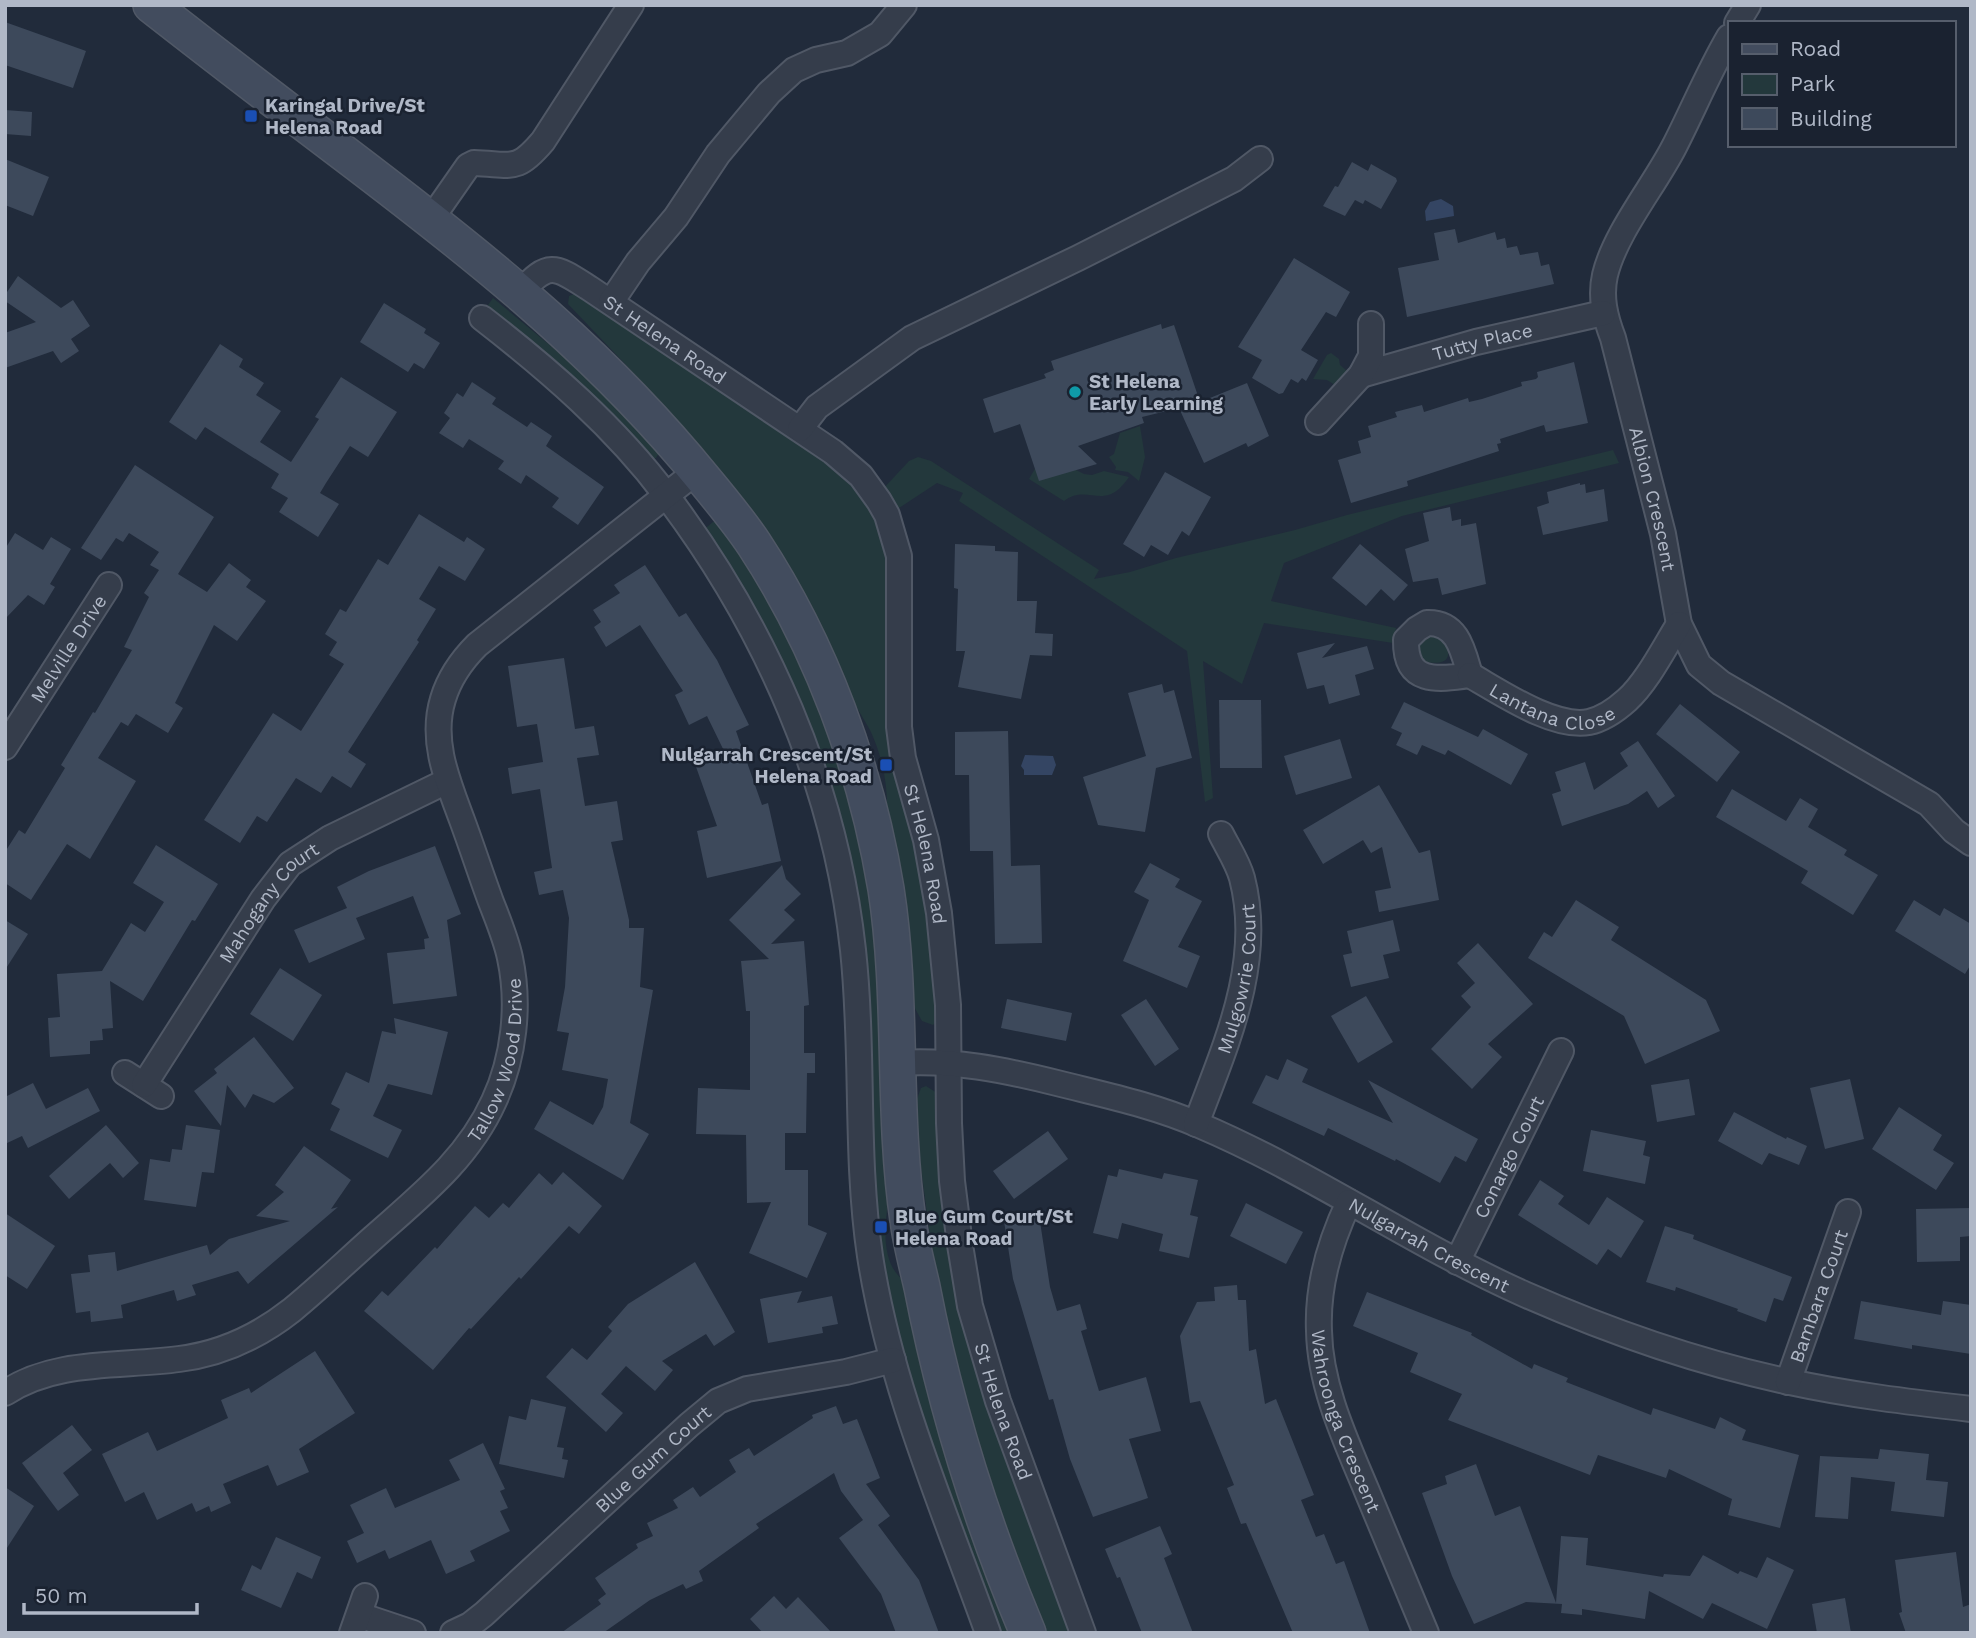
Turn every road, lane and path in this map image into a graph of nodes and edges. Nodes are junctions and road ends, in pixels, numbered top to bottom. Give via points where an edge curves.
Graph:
1 (150, 5) edge
2 (631, 5) edge
3 (904, 5) edge
4 (1748, 5) edge
5 (1738, 21) edge
6 (1728, 39) edge
7 (1260, 159) dead end
8 (431, 219) junction
9 (521, 292) junction
10 (611, 302) junction
11 (1603, 313) junction
12 (482, 318) dead end
13 (1371, 324) dead end
14 (1361, 375) junction
15 (1318, 422) dead end
16 (800, 429) junction
17 (697, 471) junction
18 (667, 496) junction
19 (109, 585) dead end
20 (1679, 624) junction
21 (1470, 675) dead end
22 (5, 747) edge
23 (447, 781) junction
24 (1221, 834) dead end
25 (1971, 843) edge
26 (1561, 1051) dead end
27 (898, 1063) junction
28 (949, 1063) junction
29 (143, 1084) dead end
30 (1196, 1124) junction
31 (1349, 1202) junction
32 (1848, 1212) dead end
33 (1457, 1262) junction
34 (892, 1360) junction
35 (1788, 1382) junction
36 (8, 1385) edge
37 (1971, 1409) edge
38 (359, 1615) edge
39 (413, 1633) edge
40 (453, 1633) edge
41 (988, 1633) edge
42 (1028, 1633) edge
43 (1083, 1633) edge
44 (1426, 1633) edge

1 - 8 main road
2 - 8 street via 526,161 468,166
3 - 10 street via 880,34 847,53 794,70 769,93 718,154
4 - 5 street
6 - 11 street, Albion Crescent via 1675,147 1616,246 1605,276
7 - 16 street via 1234,179 912,338 817,407
8 - 9 main road
9 - 10 street, St Helena Road via 541,272 555,270
9 - 17 main road via 618,383
10 - 16 street, St Helena Road
11 - 14 street, Tutty Place
11 - 20 street, Albion Crescent via 1657,511
12 - 18 street via 589,410
13 - 14 street via 1371,356
14 - 15 street
16 - 28 street, St Helena Road via 849,464 870,487 887,515 899,556 899,727 939,913
17 - 18 street, Tallow Wood Drive
17 - 27 main road via 736,518 788,601 844,730 885,885
18 - 23 street, Tallow Wood Drive via 466,656 440,713 439,744
18 - 34 street via 727,587 780,683 811,760 827,818 853,948 865,1210
19 - 22 street, Melville Drive
20 - 21 street, Lantana Close via 1628,699 1588,722 1549,716
20 - 25 street, Albion Crescent via 1699,665 1721,683 1929,804
23 - 29 street, Mahogany Court via 330,838 290,864
23 - 36 street, Tallow Wood Drive via 504,936 514,993 513,1030 503,1080 467,1147 429,1188 292,1309 251,1337 205,1354 56,1373
24 - 30 street, Mulgowrie Court via 1241,877 1247,962 1238,1013
26 - 33 street, Conargo Court
27 - 28 street, Nulgarrah Crescent
27 - 42 main road via 908,1220 936,1358 974,1487
28 - 30 street, Nulgarrah Crescent via 1049,1081
28 - 43 street, St Helena Road via 952,1181 970,1306 998,1401
30 - 31 street, Nulgarrah Crescent
31 - 33 street, Nulgarrah Crescent
31 - 44 street, Wahroonga Crescent via 1324,1278 1319,1333 1323,1363 1338,1421
32 - 35 street, Bambara Court
33 - 35 street, Nulgarrah Crescent via 1527,1295 1638,1337
34 - 40 street, Blue Gum Court via 761,1385 719,1401 484,1614
34 - 41 street
35 - 37 street, Nulgarrah Crescent
38 - 39 street

